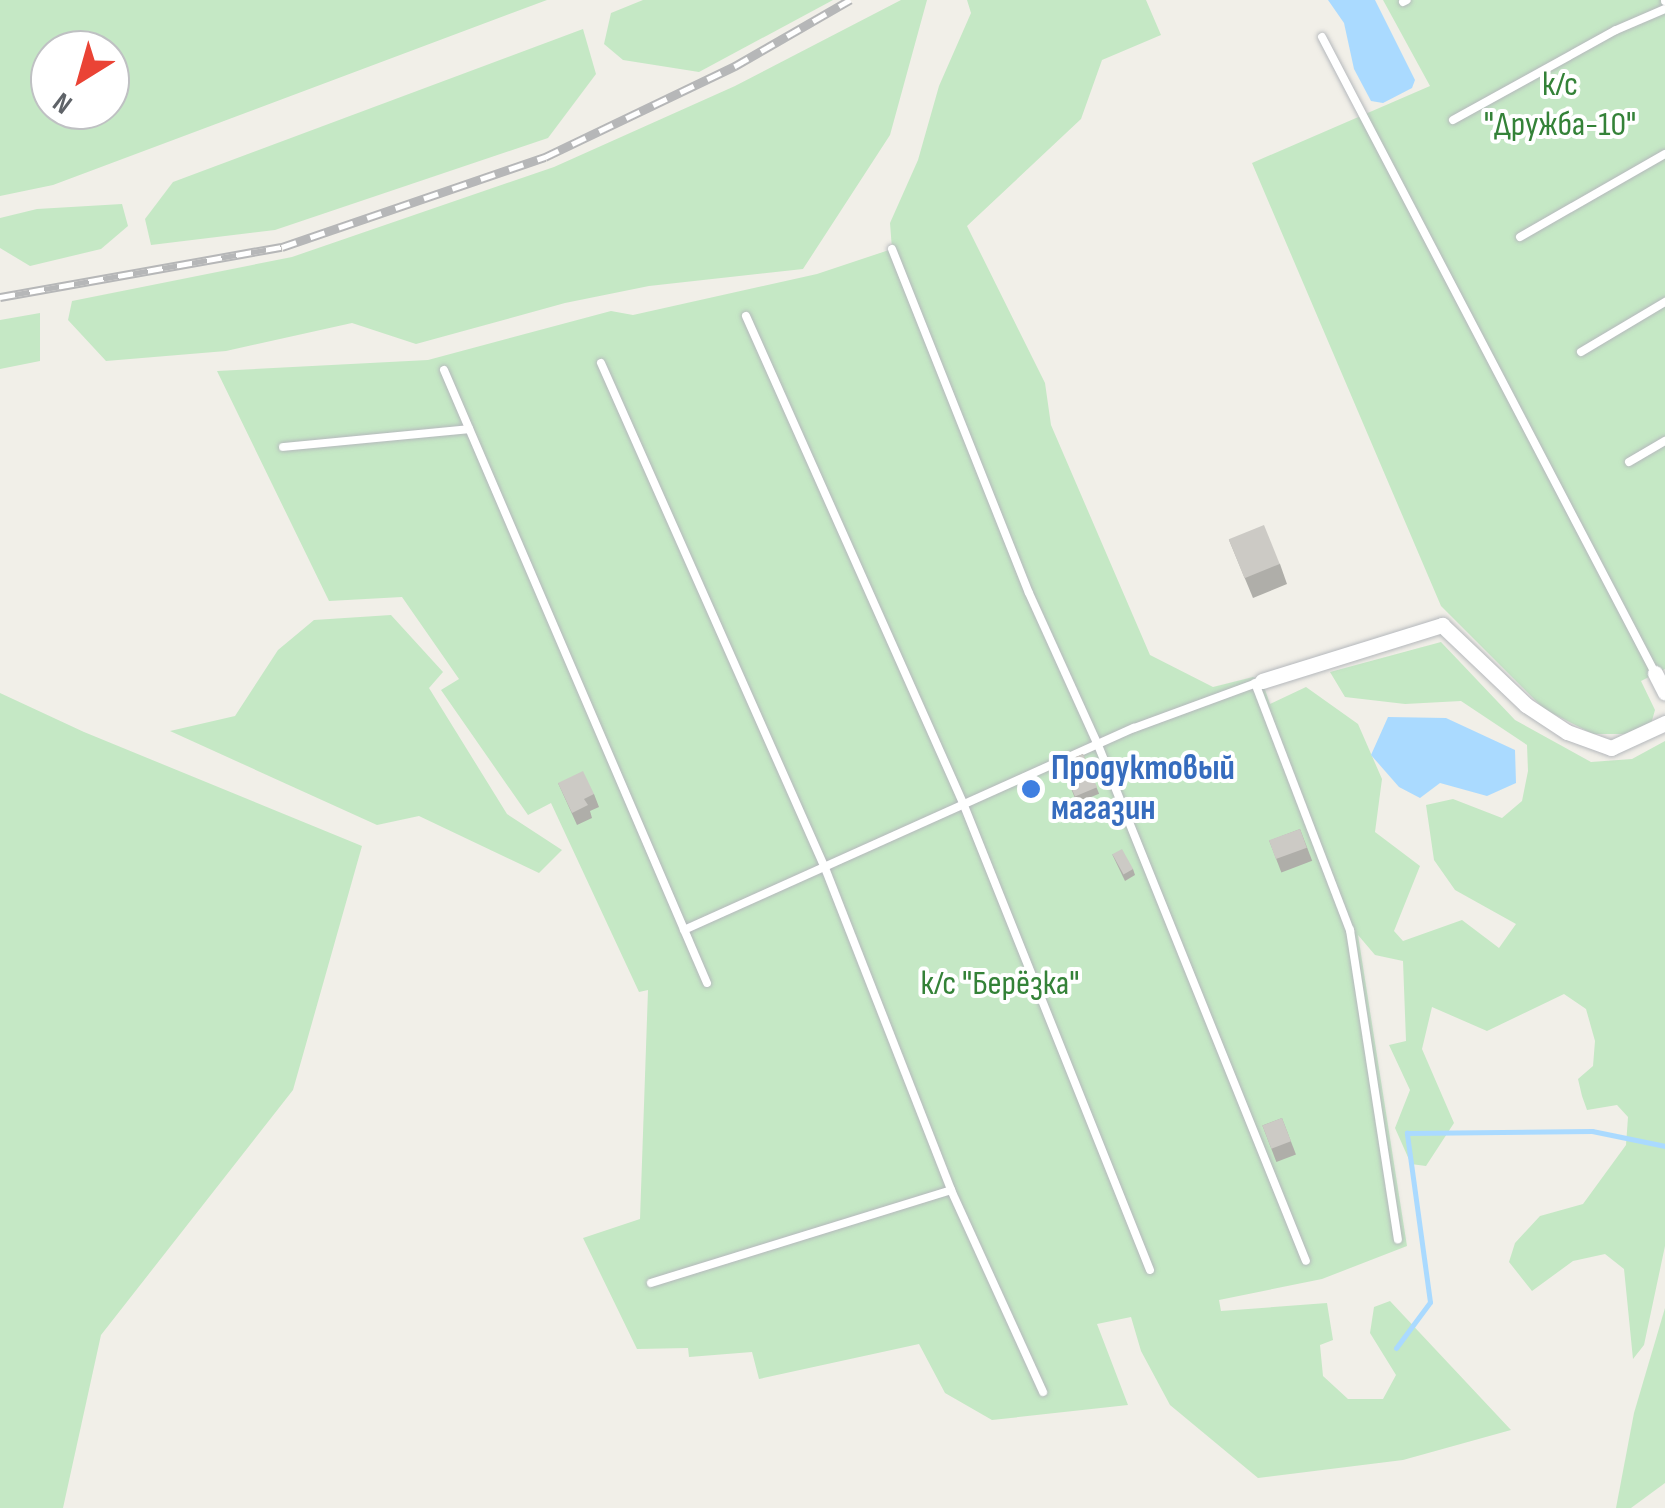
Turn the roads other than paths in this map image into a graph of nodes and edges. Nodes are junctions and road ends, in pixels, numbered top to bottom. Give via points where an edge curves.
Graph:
1 (1665, 9) edge
2 (1322, 37) dead end
3 (1453, 120) dead end
4 (1665, 154) edge
5 (1520, 237) dead end
6 (892, 249) dead end
7 (1665, 302) edge
8 (746, 316) dead end
9 (1581, 352) dead end
10 (601, 363) dead end
11 (444, 370) dead end
12 (469, 429) junction
13 (1665, 441) edge
14 (283, 446) dead end
15 (1630, 462) dead end
16 (1655, 673) joint
17 (1259, 682) junction
18 (1665, 693) edge
19 (1665, 723) edge
20 (1098, 745) junction
21 (963, 803) junction
22 (825, 868) junction
23 (684, 930) junction
24 (707, 983) dead end
25 (951, 1190) junction
26 (1398, 1238) dead end
27 (1306, 1261) dead end
28 (1150, 1270) dead end
29 (651, 1283) dead end
30 (1043, 1392) dead end

1 - 3 lane
2 - 16 lane
4 - 5 lane
6 - 20 lane via 1029,593
7 - 9 lane
8 - 21 lane
10 - 22 lane
11 - 12 lane
12 - 14 lane
12 - 23 lane
13 - 15 lane
16 - 18 street
17 - 19 street via 1442,625 1526,705 1566,732 1611,748
17 - 20 lane
17 - 26 lane via 1350,930
20 - 21 lane
20 - 27 lane
21 - 22 lane
21 - 28 lane
22 - 23 lane
22 - 25 lane
23 - 24 lane
25 - 29 lane
25 - 30 lane

